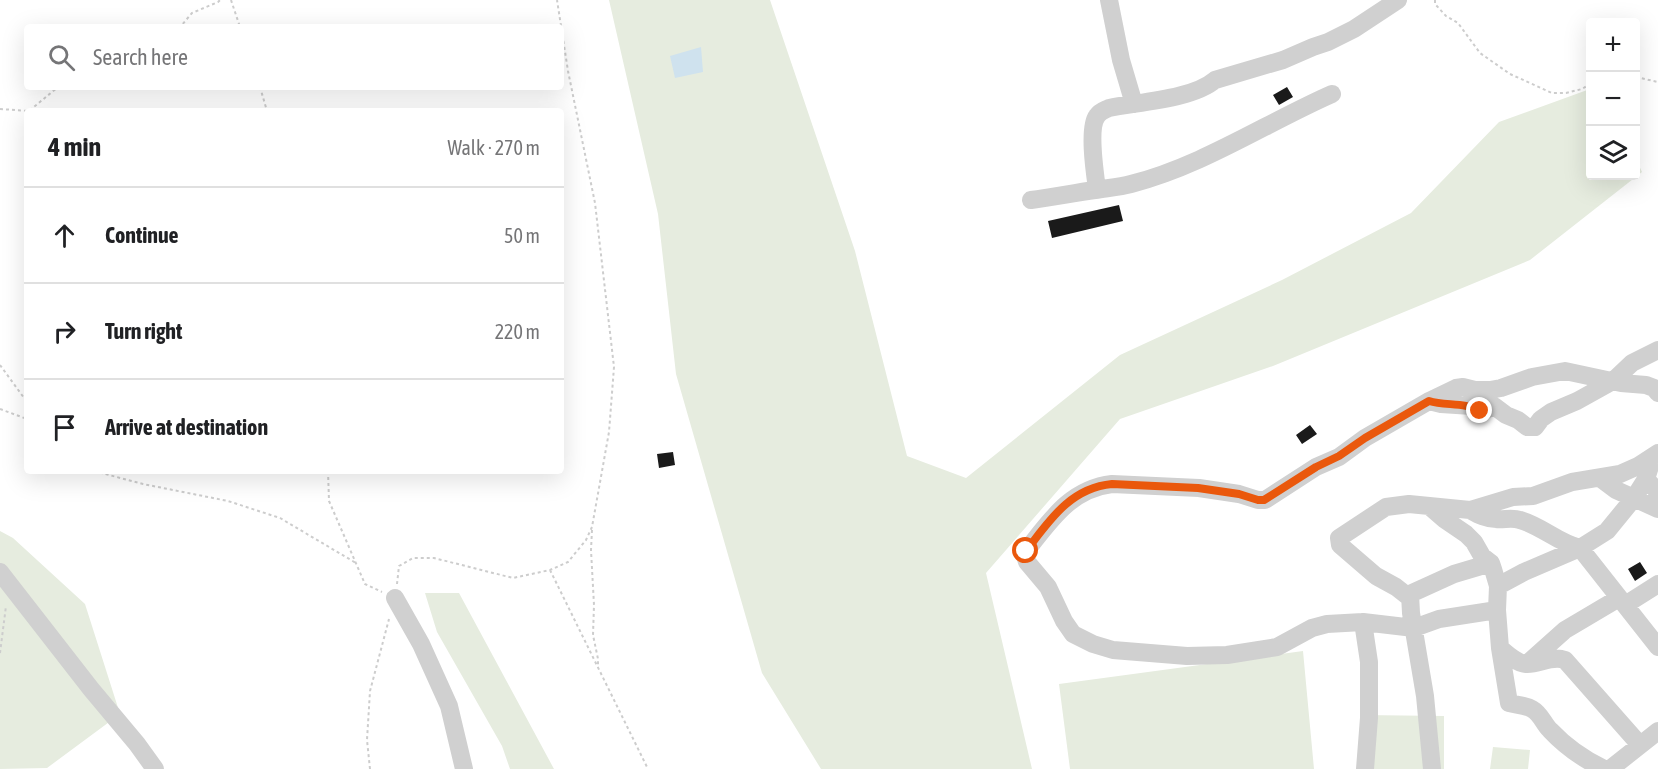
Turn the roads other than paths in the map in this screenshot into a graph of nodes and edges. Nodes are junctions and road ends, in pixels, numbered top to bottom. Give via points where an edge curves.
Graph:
1 (1109, 0) edge
2 (1398, 0) edge
3 (1332, 94) dead end
4 (1134, 104) junction
5 (1097, 189) junction
6 (1031, 200) dead end
7 (1658, 350) edge
8 (1613, 381) junction
9 (1658, 393) edge
10 (1429, 401) junction
11 (1655, 455) edge
12 (1600, 478) junction
13 (1652, 485) edge
14 (1634, 498) junction
15 (1429, 506) junction
16 (1658, 509) edge
17 (1470, 510) junction
18 (1580, 548) junction
19 (1491, 563) junction
20 (0, 572) edge
21 (1658, 584) edge
22 (1497, 586) junction
23 (395, 598) road end
24 (1410, 598) junction
25 (1622, 601) junction
26 (1497, 610) junction
27 (1363, 622) junction
28 (1414, 628) junction
29 (1564, 630) junction
30 (1658, 647) edge
31 (1500, 648) junction
32 (1526, 664) junction
33 (1592, 689) junction
34 (1658, 731) edge
35 (1640, 745) junction
36 (155, 769) edge
37 (464, 769) edge
38 (1365, 769) edge
39 (1432, 769) edge
40 (1604, 769) edge
41 (1610, 769) edge

1 - 4 street
2 - 4 street via 1354,29 1283,60 1215,80 1207,87 1182,95
3 - 5 street via 1188,164 1131,184
4 - 5 street via 1109,108 1093,123
5 - 6 street
7 - 8 street via 1632,363
8 - 9 street via 1646,385
8 - 10 street via 1565,371 1501,388 1456,388
8 - 10 street via 1551,412 1531,428 1494,406 1483,411
10 - 27 street via 1264,500 1198,488 1099,485 1059,509 1026,551 1027,561 1048,587 1073,633 1113,650 1227,655 1277,647 1327,624
11 - 12 street via 1620,474
11 - 13 street
12 - 14 street
12 - 17 street
13 - 14 street
14 - 16 street
14 - 18 street via 1607,531
15 - 17 street
15 - 19 street via 1466,534
15 - 24 street via 1386,507 1339,538 1340,545 1376,576
17 - 18 street via 1482,517 1520,519
18 - 22 street
18 - 25 street
19 - 22 street
19 - 24 street via 1411,592
20 - 36 street
21 - 25 street
22 - 26 street
23 - 37 street via 449,706
24 - 28 street
25 - 29 street
25 - 30 street
26 - 28 street via 1438,619
26 - 31 street
27 - 28 street
27 - 38 street via 1369,662
28 - 39 street
29 - 32 street
29 - 33 street via 1568,650
31 - 32 street
31 - 40 street via 1509,704 1524,705 1538,712 1562,742
32 - 33 street via 1551,658 1565,660
33 - 35 street
34 - 35 street
35 - 41 street

